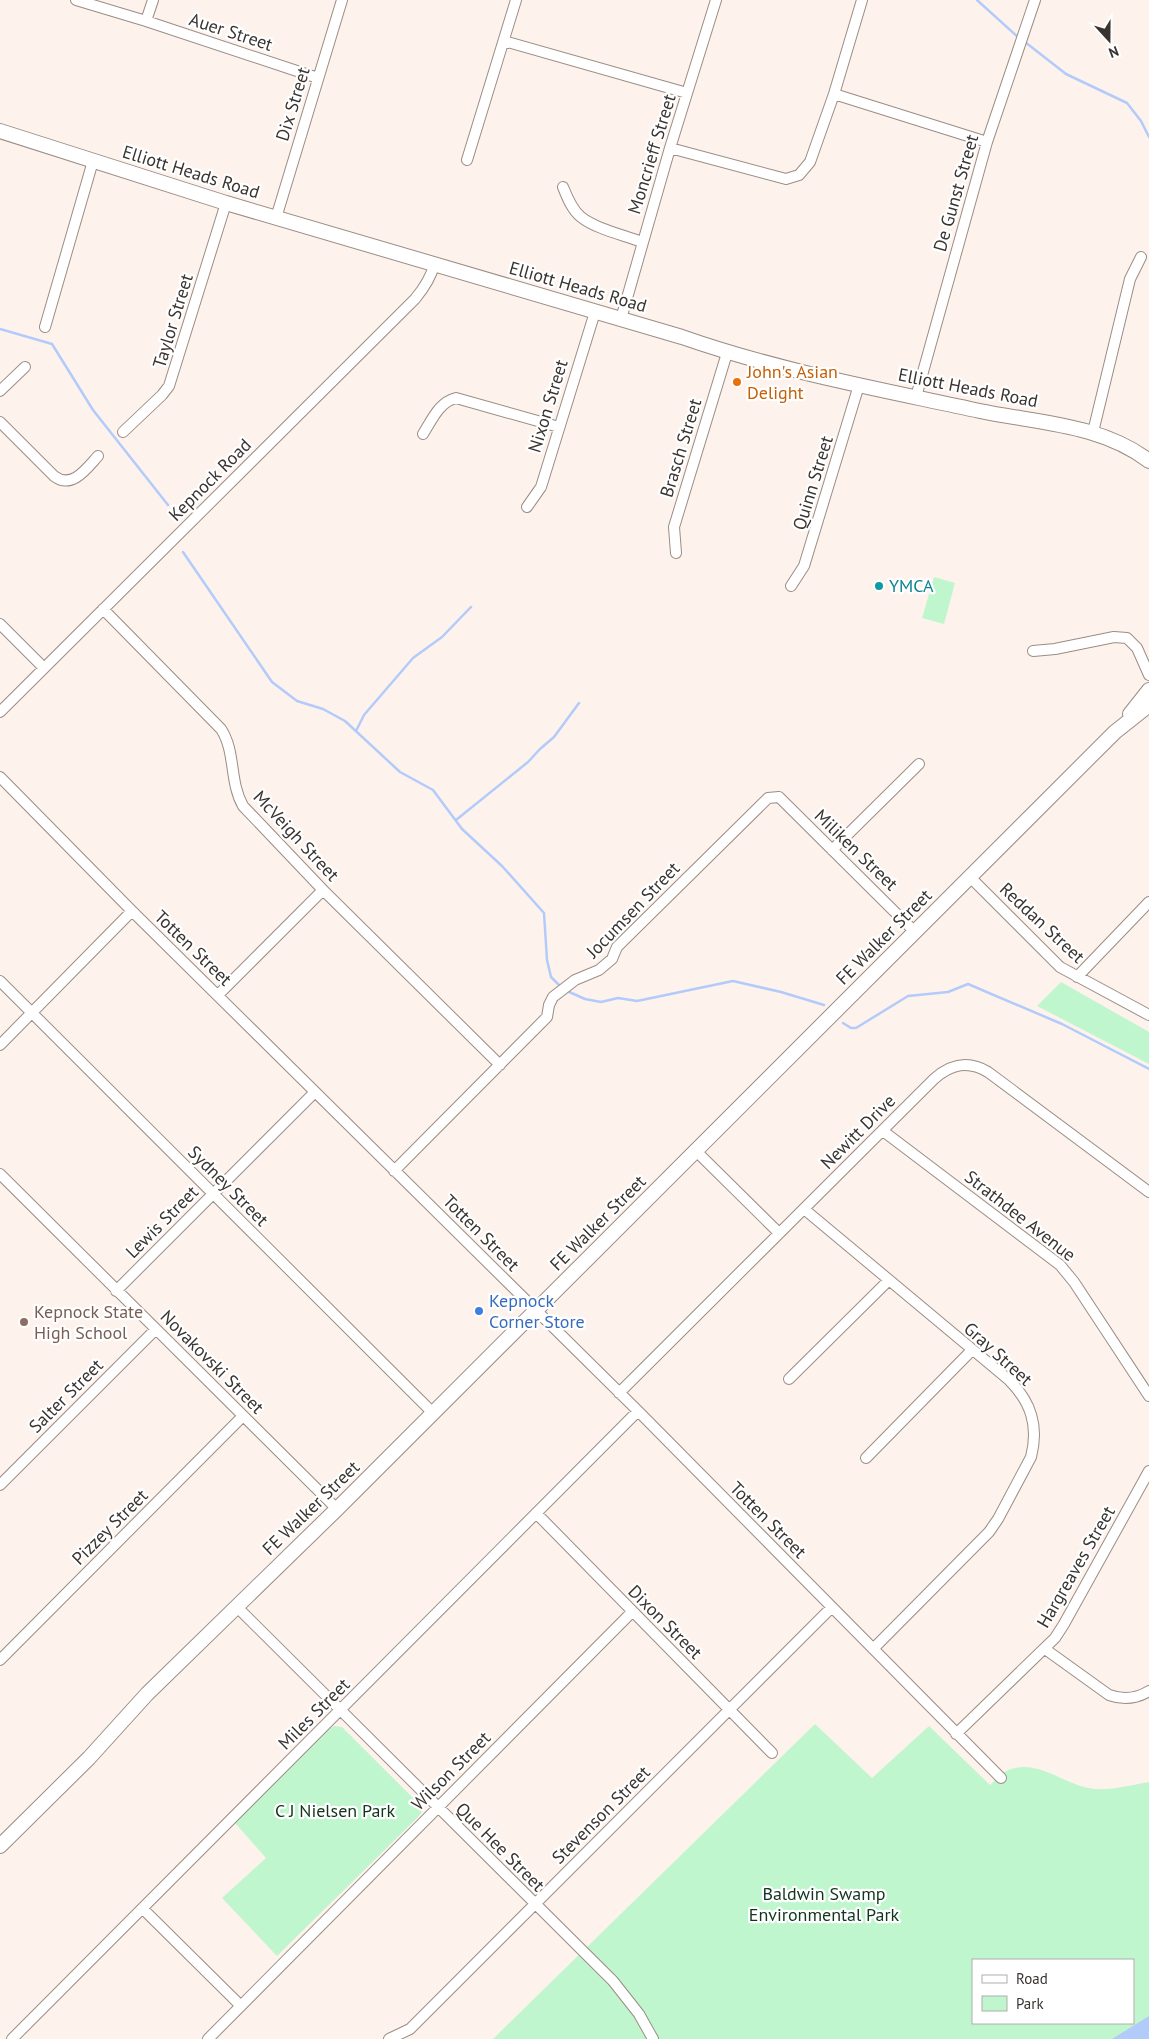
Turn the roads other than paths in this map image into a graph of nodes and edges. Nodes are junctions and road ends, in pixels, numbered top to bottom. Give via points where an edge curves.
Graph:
1 (76, 0) edge
2 (153, 0) edge
3 (342, 0) edge
4 (516, 0) edge
5 (716, 0) edge
6 (862, 0) edge
7 (1035, 0) edge
8 (146, 21) junction
9 (504, 41) junction
10 (318, 78) junction
11 (687, 93) junction
12 (834, 94) junction
13 (0, 131) edge
14 (988, 142) junction
15 (670, 148) junction
16 (467, 160) dead end
17 (93, 161) junction
18 (563, 187) dead end
19 (226, 203) junction
20 (276, 218) junction
21 (642, 242) junction
22 (1141, 258) dead end
23 (434, 265) junction
24 (595, 312) junction
25 (621, 319) junction
26 (45, 328) dead end
27 (727, 353) junction
28 (25, 367) dead end
29 (859, 385) junction
30 (0, 391) edge
31 (916, 397) junction
32 (0, 422) edge
33 (559, 427) junction
34 (123, 432) dead end
35 (1093, 432) junction
36 (423, 434) dead end
37 (98, 456) dead end
38 (1149, 461) edge
39 (527, 507) dead end
40 (676, 553) dead end
41 (790, 586) dead end
42 (103, 609) junction
43 (0, 624) edge
44 (1033, 651) dead end
45 (44, 668) junction
46 (1149, 675) edge
47 (1149, 690) edge
48 (1149, 705) edge
49 (0, 712) edge
50 (1115, 732) junction
51 (919, 764) dead end
52 (0, 777) edge
53 (772, 796) joint
54 (832, 850) junction
55 (970, 877) junction
56 (323, 890) junction
57 (1149, 902) edge
58 (132, 911) junction
59 (915, 932) junction
60 (1076, 977) junction
61 (0, 981) edge
62 (218, 994) junction
63 (32, 1012) junction
64 (1149, 1015) edge
65 (0, 1045) edge
66 (500, 1065) junction
67 (315, 1092) junction
68 (883, 1131) junction
69 (696, 1151) junction
70 (394, 1171) junction
71 (0, 1174) edge
72 (1149, 1192) edge
73 (213, 1194) junction
74 (804, 1209) junction
75 (779, 1233) junction
76 (889, 1280) junction
77 (116, 1291) junction
78 (536, 1311) junction
79 (156, 1330) junction
80 (972, 1350) junction
81 (789, 1378) dead end
82 (619, 1393) junction
83 (1149, 1396) edge
84 (638, 1411) junction
85 (433, 1413) junction
86 (243, 1416) junction
87 (866, 1458) dead end
88 (1149, 1471) edge
89 (0, 1484) edge
90 (337, 1509) junction
91 (536, 1513) junction
92 (237, 1607) junction
93 (831, 1608) junction
94 (632, 1612) junction
95 (872, 1649) junction
96 (1045, 1649) junction
97 (0, 1660) edge
98 (1149, 1691) edge
99 (729, 1709) junction
100 (341, 1711) junction
101 (956, 1734) junction
102 (772, 1753) dead end
103 (1001, 1778) dead end
104 (438, 1808) junction
105 (0, 1846) edge
106 (535, 1904) junction
107 (143, 1909) junction
108 (241, 2006) junction
109 (12, 2039) edge
110 (208, 2039) edge
111 (389, 2039) edge
112 (653, 2039) edge

1 - 8 street, Auer Street
2 - 8 street
3 - 10 street, Dix Street
4 - 9 street
5 - 11 street, Moncrieff Street
6 - 12 street
7 - 14 street, De Gunst Street
8 - 10 street, Auer Street
9 - 11 street
9 - 16 street
10 - 20 street, Dix Street
11 - 15 street, Moncrieff Street
12 - 14 street
12 - 15 street via 810,162 799,175 786,179
13 - 17 main road, Elliott Heads Road
14 - 31 street, De Gunst Street
15 - 21 street, Moncrieff Street
17 - 19 main road, Elliott Heads Road
17 - 26 street
18 - 21 street via 580,217
19 - 20 main road, Elliott Heads Road
19 - 34 street, Taylor Street via 169,386
20 - 23 main road, Elliott Heads Road
21 - 25 street, Moncrieff Street
22 - 35 street via 1130,279
23 - 24 main road, Elliott Heads Road
23 - 42 street, Kepnock Road via 432,274 415,299
24 - 25 main road, Elliott Heads Road
24 - 33 street, Nixon Street
25 - 27 main road, Elliott Heads Road
27 - 29 main road, Elliott Heads Road
27 - 40 street, Brasch Street via 674,527
28 - 30 street
29 - 31 main road, Elliott Heads Road
29 - 41 street, Quinn Street via 804,566
31 - 35 main road, Elliott Heads Road
32 - 37 street via 54,476 68,484
33 - 36 street via 456,398 441,406
33 - 39 street, Nixon Street via 541,487
35 - 38 main road, Elliott Heads Road via 1130,447
42 - 45 street, Kepnock Road
42 - 56 street, McVeigh Street via 221,729 228,740 234,783 243,806
43 - 45 street
44 - 46 street via 1114,637 1127,638 1137,648
45 - 49 street, Kepnock Road
47 - 50 main road, FE Walker Street
48 - 50 main road, FE Walker Street
50 - 55 main road, FE Walker Street
51 - 54 street
52 - 58 street, Totten Street
53 - 54 street, Miliken Street via 779,798
53 - 66 street, Jocumsen Street via 764,800 616,947 610,960 597,972 575,980 553,997 547,1017
54 - 59 street, Miliken Street
55 - 59 main road, FE Walker Street
55 - 60 street, Reddan Street via 1060,967
56 - 62 street
56 - 66 street, McVeigh Street
57 - 60 street
58 - 62 street, Totten Street
58 - 63 street
59 - 69 main road, FE Walker Street
60 - 64 street, Reddan Street
61 - 63 street, Sydney Street
62 - 67 street, Totten Street
63 - 65 street
63 - 73 street, Sydney Street
66 - 70 street, Jocumsen Street
67 - 70 street, Totten Street
67 - 73 street, Lewis Street
68 - 72 street, Newitt Drive via 942,1071 970,1064 988,1072
68 - 74 street, Newitt Drive
68 - 83 street, Strathdee Avenue via 1060,1265
69 - 75 street
69 - 78 main road, FE Walker Street
70 - 78 street, Totten Street
71 - 77 street, Novakovski Street
73 - 77 street, Lewis Street
73 - 85 street, Sydney Street
74 - 75 street, Newitt Drive
74 - 76 street, Gray Street
75 - 82 street, Newitt Drive
76 - 80 street, Gray Street
76 - 81 street
77 - 79 street, Novakovski Street
78 - 82 street, Totten Street
78 - 85 main road, FE Walker Street
79 - 86 street, Novakovski Street
79 - 89 street, Salter Street
80 - 87 street
80 - 95 street, Gray Street via 1009,1380 1028,1404 1035,1433 1031,1457 989,1532
82 - 84 street, Totten Street
84 - 91 street, Miles Street
84 - 93 street, Totten Street
85 - 90 main road, FE Walker Street
86 - 90 street, Novakovski Street
86 - 97 street, Pizzey Street
88 - 96 street, Hargreaves Street via 1064,1624
90 - 92 main road, FE Walker Street
91 - 94 street, Dixon Street
91 - 100 street, Miles Street
92 - 100 street, Que Hee Street
92 - 105 main road, FE Walker Street via 147,1694 89,1758
93 - 95 street, Totten Street
93 - 99 street, Stevenson Street
94 - 99 street, Dixon Street
94 - 104 street, Wilson Street
95 - 101 street, Totten Street
96 - 98 street via 1109,1695 1135,1697
96 - 101 street, Hargreaves Street
99 - 102 street, Dixon Street
99 - 106 street, Stevenson Street
100 - 104 street, Que Hee Street
100 - 107 street, Miles Street
101 - 103 street, Totten Street
104 - 106 street, Que Hee Street
104 - 108 street, Wilson Street
106 - 111 street, Stevenson Street via 410,2029
106 - 112 street, Que Hee Street via 613,1981
107 - 108 street
107 - 109 street, Miles Street
108 - 110 street, Wilson Street

